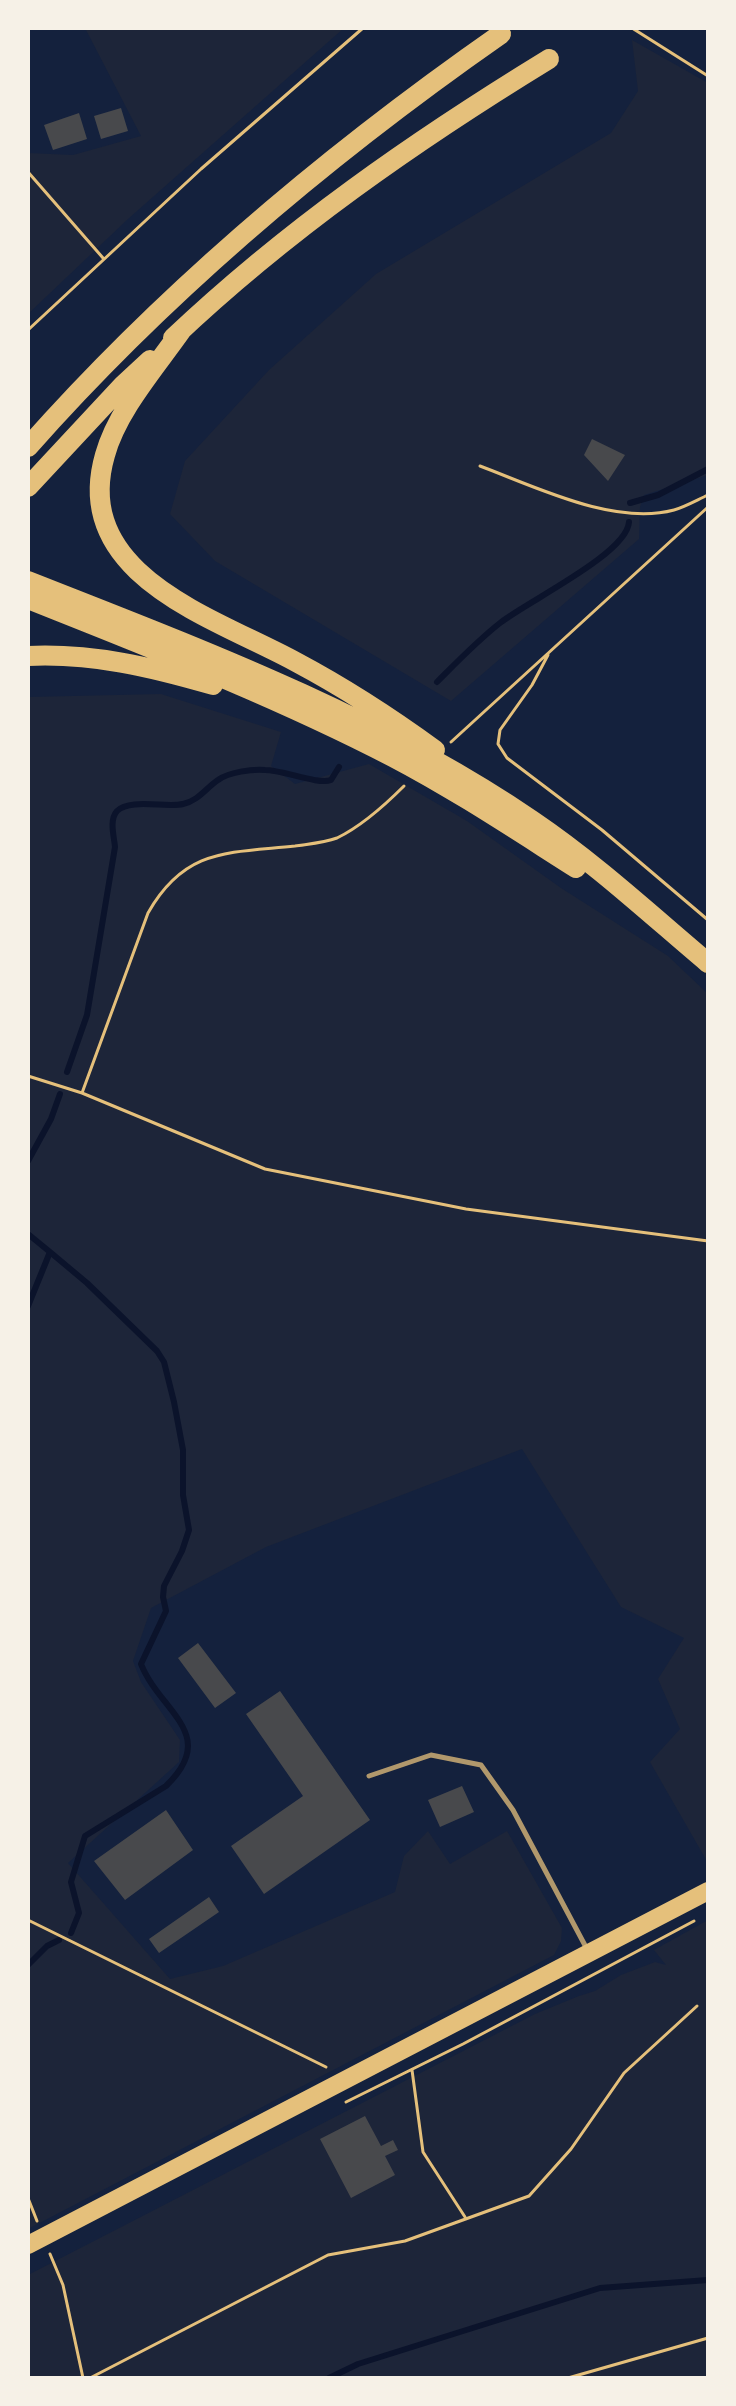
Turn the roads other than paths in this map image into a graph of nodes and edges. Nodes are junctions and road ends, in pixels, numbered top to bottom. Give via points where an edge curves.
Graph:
1 (501, 34) dead end
2 (549, 59) dead end
3 (181, 331) junction
4 (28, 447) edge
5 (28, 487) edge
6 (28, 581) edge
7 (28, 599) edge
8 (28, 656) edge
9 (288, 707) junction
10 (532, 821) junction
11 (647, 912) junction
12 (708, 963) edge
13 (369, 1776) dead end
14 (708, 1891) edge
15 (588, 1951) junction
16 (28, 2245) edge

1 - 4 highway via 375,126 256,224 164,306
2 - 3 highway via 357,185
3 - 5 highway
3 - 10 highway via 115,429 105,454 102,506 124,558 185,605 347,690
6 - 10 highway via 305,696 444,767
7 - 9 highway
8 - 9 highway via 120,661
9 - 11 highway via 447,788
10 - 11 highway
11 - 12 highway
13 - 15 lane via 431,1755 481,1765 513,1810
14 - 15 main road
15 - 16 main road

